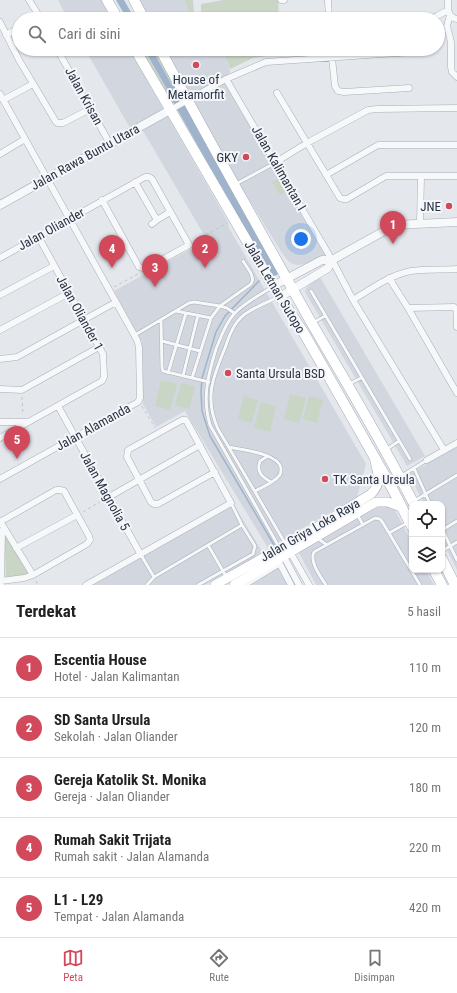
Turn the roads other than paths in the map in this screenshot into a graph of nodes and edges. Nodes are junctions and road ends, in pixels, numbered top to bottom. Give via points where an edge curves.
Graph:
1 (29, 0) edge
2 (107, 0) edge
3 (134, 0) edge
4 (328, 0) edge
5 (448, 0) edge
6 (36, 12) edge
7 (114, 12) edge
8 (140, 12) edge
9 (329, 12) edge
10 (449, 12) junction
11 (445, 13) edge
12 (457, 19) edge
13 (0, 22) edge
14 (12, 32) edge
15 (6, 36) junction
16 (12, 47) edge
17 (17, 56) edge
18 (61, 56) edge
19 (139, 56) edge
20 (163, 56) edge
21 (345, 56) edge
22 (332, 57) junction
23 (457, 77) edge
24 (226, 79) junction
25 (33, 84) junction
26 (409, 88) dead end
27 (277, 93) dead end
28 (2, 97) edge
29 (185, 102) junction
30 (172, 108) junction
31 (457, 108) edge
32 (90, 109) junction
33 (25, 139) junction
34 (306, 143) junction
35 (110, 144) junction
36 (457, 146) edge
37 (0, 154) edge
38 (276, 162) junction
39 (326, 175) junction
40 (421, 176) junction
41 (457, 176) edge
42 (47, 179) junction
43 (135, 182) junction
44 (235, 184) junction
45 (102, 200) junction
46 (0, 205) edge
47 (170, 212) junction
48 (69, 219) junction
49 (457, 222) edge
50 (420, 223) junction
51 (38, 236) junction
52 (0, 258) edge
53 (332, 260) junction
54 (243, 261) dead end
55 (54, 266) junction
56 (457, 269) edge
57 (287, 278) junction
58 (389, 278) junction
59 (273, 286) junction
60 (293, 289) junction
61 (311, 291) dead end
62 (69, 293) junction
63 (0, 295) edge
64 (280, 297) junction
65 (353, 300) junction
66 (116, 302) junction
67 (220, 306) junction
68 (408, 308) junction
69 (176, 311) junction
70 (233, 312) junction
71 (186, 313) junction
72 (198, 315) junction
73 (325, 316) junction
74 (211, 318) junction
75 (84, 320) junction
76 (162, 320) junction
77 (312, 323) junction
78 (457, 327) edge
79 (0, 330) edge
80 (135, 335) junction
81 (162, 342) junction
82 (176, 345) junction
83 (99, 347) junction
84 (189, 348) junction
85 (200, 351) junction
86 (0, 359) edge
87 (168, 373) junction
88 (183, 376) junction
89 (192, 378) junction
90 (362, 378) junction
91 (206, 381) junction
92 (212, 382) junction
93 (348, 384) junction
94 (0, 389) edge
95 (457, 392) edge
96 (58, 406) junction
97 (212, 410) junction
98 (207, 413) junction
99 (0, 422) edge
100 (25, 422) junction
101 (0, 438) edge
102 (76, 438) junction
103 (399, 441) junction
104 (457, 443) edge
105 (200, 445) junction
106 (229, 447) junction
107 (224, 450) junction
108 (385, 450) junction
109 (444, 450) junction
110 (268, 456) junction
111 (375, 458) junction
112 (410, 459) dead end
113 (427, 460) joint
114 (414, 468) junction
115 (215, 472) junction
116 (457, 475) edge
117 (399, 477) junction
118 (0, 479) edge
119 (138, 479) junction
120 (271, 482) junction
121 (255, 491) junction
122 (425, 493) junction
123 (109, 497) junction
124 (412, 501) edge
125 (415, 501) edge
126 (429, 501) edge
127 (231, 502) junction
128 (401, 507) junction
129 (357, 513) junction
130 (77, 515) junction
131 (270, 518) junction
132 (0, 521) edge
133 (457, 521) edge
134 (264, 522) junction
135 (409, 522) edge
136 (409, 524) edge
137 (242, 525) junction
138 (363, 525) junction
139 (445, 527) edge
140 (4, 528) junction
141 (389, 533) junction
142 (445, 535) edge
143 (316, 536) junction
144 (457, 542) edge
145 (208, 545) junction
146 (327, 545) junction
147 (450, 546) junction
148 (16, 548) junction
149 (445, 549) edge
150 (285, 550) junction
151 (141, 555) junction
152 (457, 560) edge
153 (445, 565) edge
154 (436, 573) edge
155 (33, 575) junction
156 (154, 577) junction
157 (227, 578) edge
158 (1, 583) edge
159 (290, 583) edge
160 (86, 585) edge
161 (148, 585) edge
162 (198, 585) edge
163 (215, 585) edge
164 (234, 585) edge
165 (244, 585) edge
166 (282, 585) edge
167 (299, 585) edge
168 (309, 585) edge
169 (326, 585) edge
170 (420, 585) edge
171 (442, 585) edge
172 (455, 585) edge

1 - 6 street
2 - 7 main road
3 - 8 main road
4 - 9 street
5 - 10 street
10 - 11 street
10 - 12 street via 452,18
10 - 23 street via 447,26 451,42 451,67
13 - 15 street
14 - 15 street
15 - 16 street
17 - 25 street
18 - 32 street, Jalan Krisan
19 - 30 main road, Jalan Letnan Sutopo
20 - 29 main road, Jalan Letnan Sutopo
21 - 22 street
22 - 24 street via 266,62
22 - 26 street via 335,86 338,91
24 - 29 street
24 - 38 street, Jalan Kalimantan I
25 - 28 street
25 - 32 street via 58,124
27 - 34 street
28 - 33 street, Jalan Alamanda
29 - 30 street
29 - 44 main road, Jalan Letnan Sutopo
30 - 35 street, Jalan Rawa Buntu Utara
30 - 59 main road, Jalan Letnan Sutopo
31 - 34 street via 368,110
32 - 35 street, Jalan Krisan
33 - 37 street
33 - 42 street, Jalan Alamanda
34 - 38 street
34 - 39 street
35 - 42 street, Jalan Rawa Buntu Utara
36 - 39 street via 378,145
38 - 44 lane
38 - 53 street, Jalan Kalimantan I
39 - 40 street via 343,199 383,177
40 - 41 street
40 - 50 street
42 - 46 street, Jalan Rawa Buntu Utara
42 - 48 street, Jalan Alamanda
43 - 45 street, Jalan Oliander
43 - 47 street, Jalan Oliander via 146,177 152,179
43 - 47 street via 154,222
44 - 57 main road, Jalan Letnan Sutopo
45 - 47 street, Jalan Oliander via 139,267 145,269 189,245
45 - 48 street, Jalan Oliander
48 - 51 street, Jalan Oliander
48 - 66 street, Jalan Alamanda
49 - 50 street
50 - 53 street via 390,227
51 - 52 street, Jalan Oliander
51 - 55 street, Jalan Oliander 1
53 - 57 street via 322,260
53 - 60 street via 328,268
53 - 65 street, Jalan Kalimantan I
54 - 67 lane via 253,281
55 - 62 street, Jalan Oliander 1
55 - 63 street
56 - 58 street via 412,271
57 - 59 street
57 - 60 main road, Jalan Letnan Sutopo
58 - 65 street
58 - 68 street
59 - 64 main road, Jalan Letnan Sutopo
59 - 70 lane
60 - 64 street
60 - 77 main road, Jalan Letnan Sutopo
61 - 73 lane
62 - 75 street, Jalan Oliander 1
62 - 79 street
64 - 92 lane via 245,314 237,322
64 - 111 main road, Jalan Letnan Sutopo via 305,335
65 - 109 street, Jalan Kalimantan I
66 - 75 street
66 - 80 street, Jalan Alamanda
67 - 69 lane via 194,302
67 - 70 lane
67 - 74 lane
68 - 78 street via 454,307 457,311
68 - 95 street
69 - 71 lane
69 - 76 lane
70 - 91 lane via 221,334
71 - 72 lane
71 - 82 lane
72 - 74 lane
72 - 84 lane
73 - 77 lane
73 - 90 lane
74 - 85 lane
75 - 83 street, Jalan Oliander 1
75 - 86 street via 17,357
76 - 80 lane
76 - 81 lane
77 - 93 main road, Jalan Letnan Sutopo
80 - 102 street, Jalan Alamanda via 139,347 139,400
81 - 82 lane
81 - 87 lane via 162,368
82 - 84 lane
82 - 87 lane
83 - 94 street via 22,390
83 - 96 street, Jalan Oliander 1 via 104,358 104,379
84 - 85 lane
84 - 88 lane
85 - 89 lane
87 - 88 lane
88 - 89 lane
89 - 91 lane
90 - 93 lane
90 - 103 lane
91 - 92 lane
91 - 98 lane
92 - 97 lane
93 - 108 main road, Jalan Letnan Sutopo
96 - 100 street, Jalan Oliander 1
96 - 102 street, Jalan Magnolia 5
97 - 98 lane
97 - 106 lane
98 - 107 lane via 210,425
99 - 100 street, Jalan Oliander 1
100 - 101 street, Jalan Oliander 1
102 - 118 street, Jalan Alamanda
102 - 123 street, Jalan Magnolia 5
103 - 108 lane
103 - 112 lane
104 - 109 street
105 - 115 street
105 - 119 street
105 - 119 street via 186,420 158,433 126,453
106 - 107 lane
106 - 110 lane
106 - 121 lane
107 - 134 lane
108 - 117 main road, Jalan Letnan Sutopo
109 - 113 street
110 - 120 lane via 260,462 259,470 263,477
110 - 120 lane via 280,464 281,471 278,478
111 - 128 main road, Jalan Letnan Sutopo
111 - 150 main road, Jalan Griya Loka Raya via 379,480 371,494
113 - 114 lane
114 - 117 lane
114 - 122 lane
115 - 119 street via 158,504 151,502
115 - 127 street
116 - 122 lane
117 - 124 main road, Jalan Letnan Sutopo
119 - 123 street
120 - 121 lane
121 - 131 lane
122 - 125 lane
122 - 126 lane
123 - 151 street, Jalan Magnolia 5
127 - 137 lane
127 - 151 street
128 - 129 main road, Jalan Griya Loka Raya via 382,501
128 - 135 main road, Jalan Letnan Sutopo
129 - 138 lane
129 - 143 main road, Jalan Griya Loka Raya
130 - 132 street via 64,491 56,490
130 - 148 street
130 - 155 street via 90,540
131 - 134 lane
131 - 150 lane
132 - 140 street
133 - 139 lane
134 - 150 lane
136 - 141 lane
137 - 145 lane
137 - 157 lane via 255,550
138 - 141 lane via 380,518
138 - 146 lane
140 - 148 street
140 - 158 street
141 - 170 lane
142 - 147 lane
143 - 146 lane
143 - 150 main road, Jalan Griya Loka Raya
144 - 147 lane
145 - 156 lane
145 - 157 lane
146 - 169 lane via 314,552 312,557
147 - 149 lane
147 - 152 lane
148 - 155 street
150 - 157 main road, Jalan Griya Loka Raya
150 - 164 main road, Jalan Griya Loka Raya
150 - 167 street
150 - 168 street
151 - 156 lane
151 - 160 street
153 - 172 main road
154 - 171 main road
155 - 158 street
156 - 161 lane
157 - 162 lane
157 - 163 main road, Jalan Griya Loka Raya
159 - 165 street via 280,564
159 - 166 street

